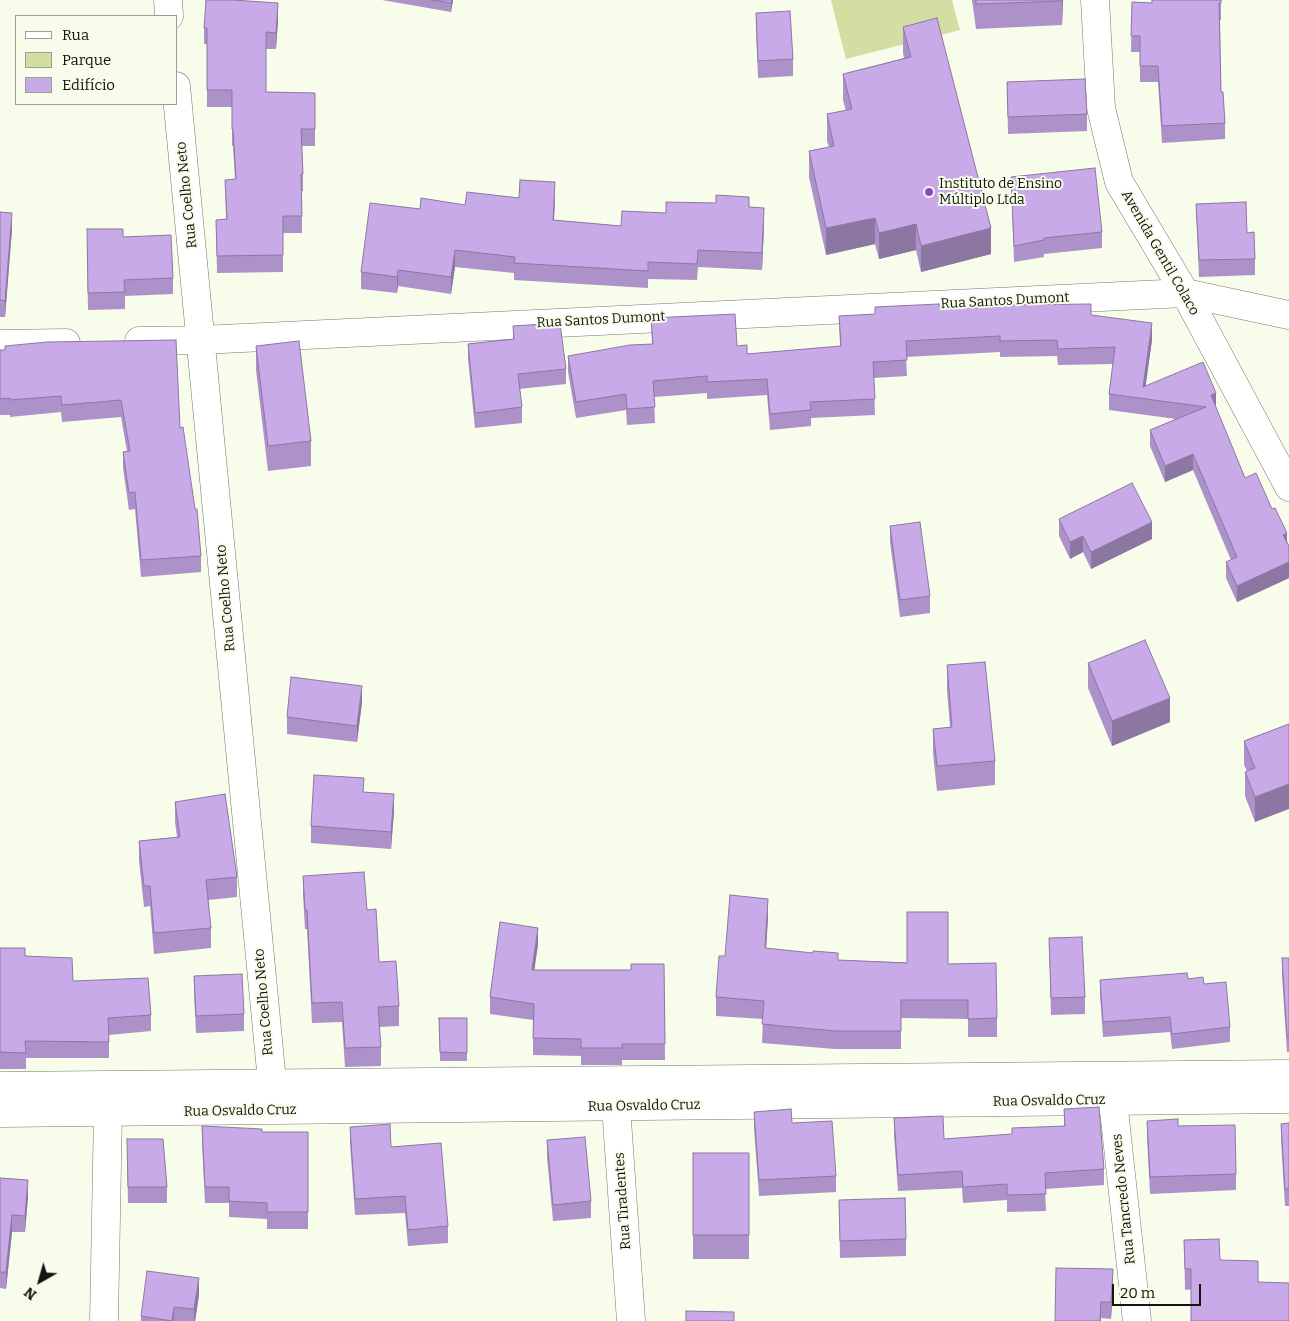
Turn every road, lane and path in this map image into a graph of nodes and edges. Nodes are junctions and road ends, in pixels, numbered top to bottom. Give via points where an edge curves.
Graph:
1 (168, 0) edge
2 (1095, 0) edge
3 (170, 15) edge
4 (178, 105) edge
5 (1185, 293) junction
6 (1289, 315) edge
7 (201, 340) junction
8 (86, 342) edge
9 (115, 342) edge
10 (0, 344) edge
11 (1289, 487) edge
12 (1289, 1074) edge
13 (272, 1083) junction
14 (0, 1086) edge
15 (1114, 1088) junction
16 (617, 1093) junction
17 (1289, 1099) edge
18 (276, 1110) junction
19 (108, 1112) junction
20 (0, 1113) edge
21 (104, 1321) edge
22 (631, 1321) edge
23 (1137, 1321) edge

1 - 3 street
2 - 5 street, Avenida Gentil Colaco via 1101,108 1119,182
4 - 7 street, Rua Coelho Neto
5 - 6 street, Rua Santos Dumont
5 - 7 street, Rua Santos Dumont
5 - 11 street, Avenida Gentil Colaco
7 - 9 street, Rua Santos Dumont
7 - 13 street, Rua Coelho Neto
8 - 10 street
12 - 15 street, Rua Osvaldo Cruz
13 - 14 street, Rua Osvaldo Cruz
13 - 16 street, Rua Osvaldo Cruz
13 - 18 street, Rua Coelho Neto
15 - 16 street, Rua Osvaldo Cruz
15 - 17 street, Rua Osvaldo Cruz
15 - 23 street, Rua Tancredo Neves
16 - 18 street, Rua Osvaldo Cruz
16 - 22 street, Rua Tiradentes
18 - 19 street, Rua Osvaldo Cruz
19 - 20 street, Rua Osvaldo Cruz
19 - 21 street

